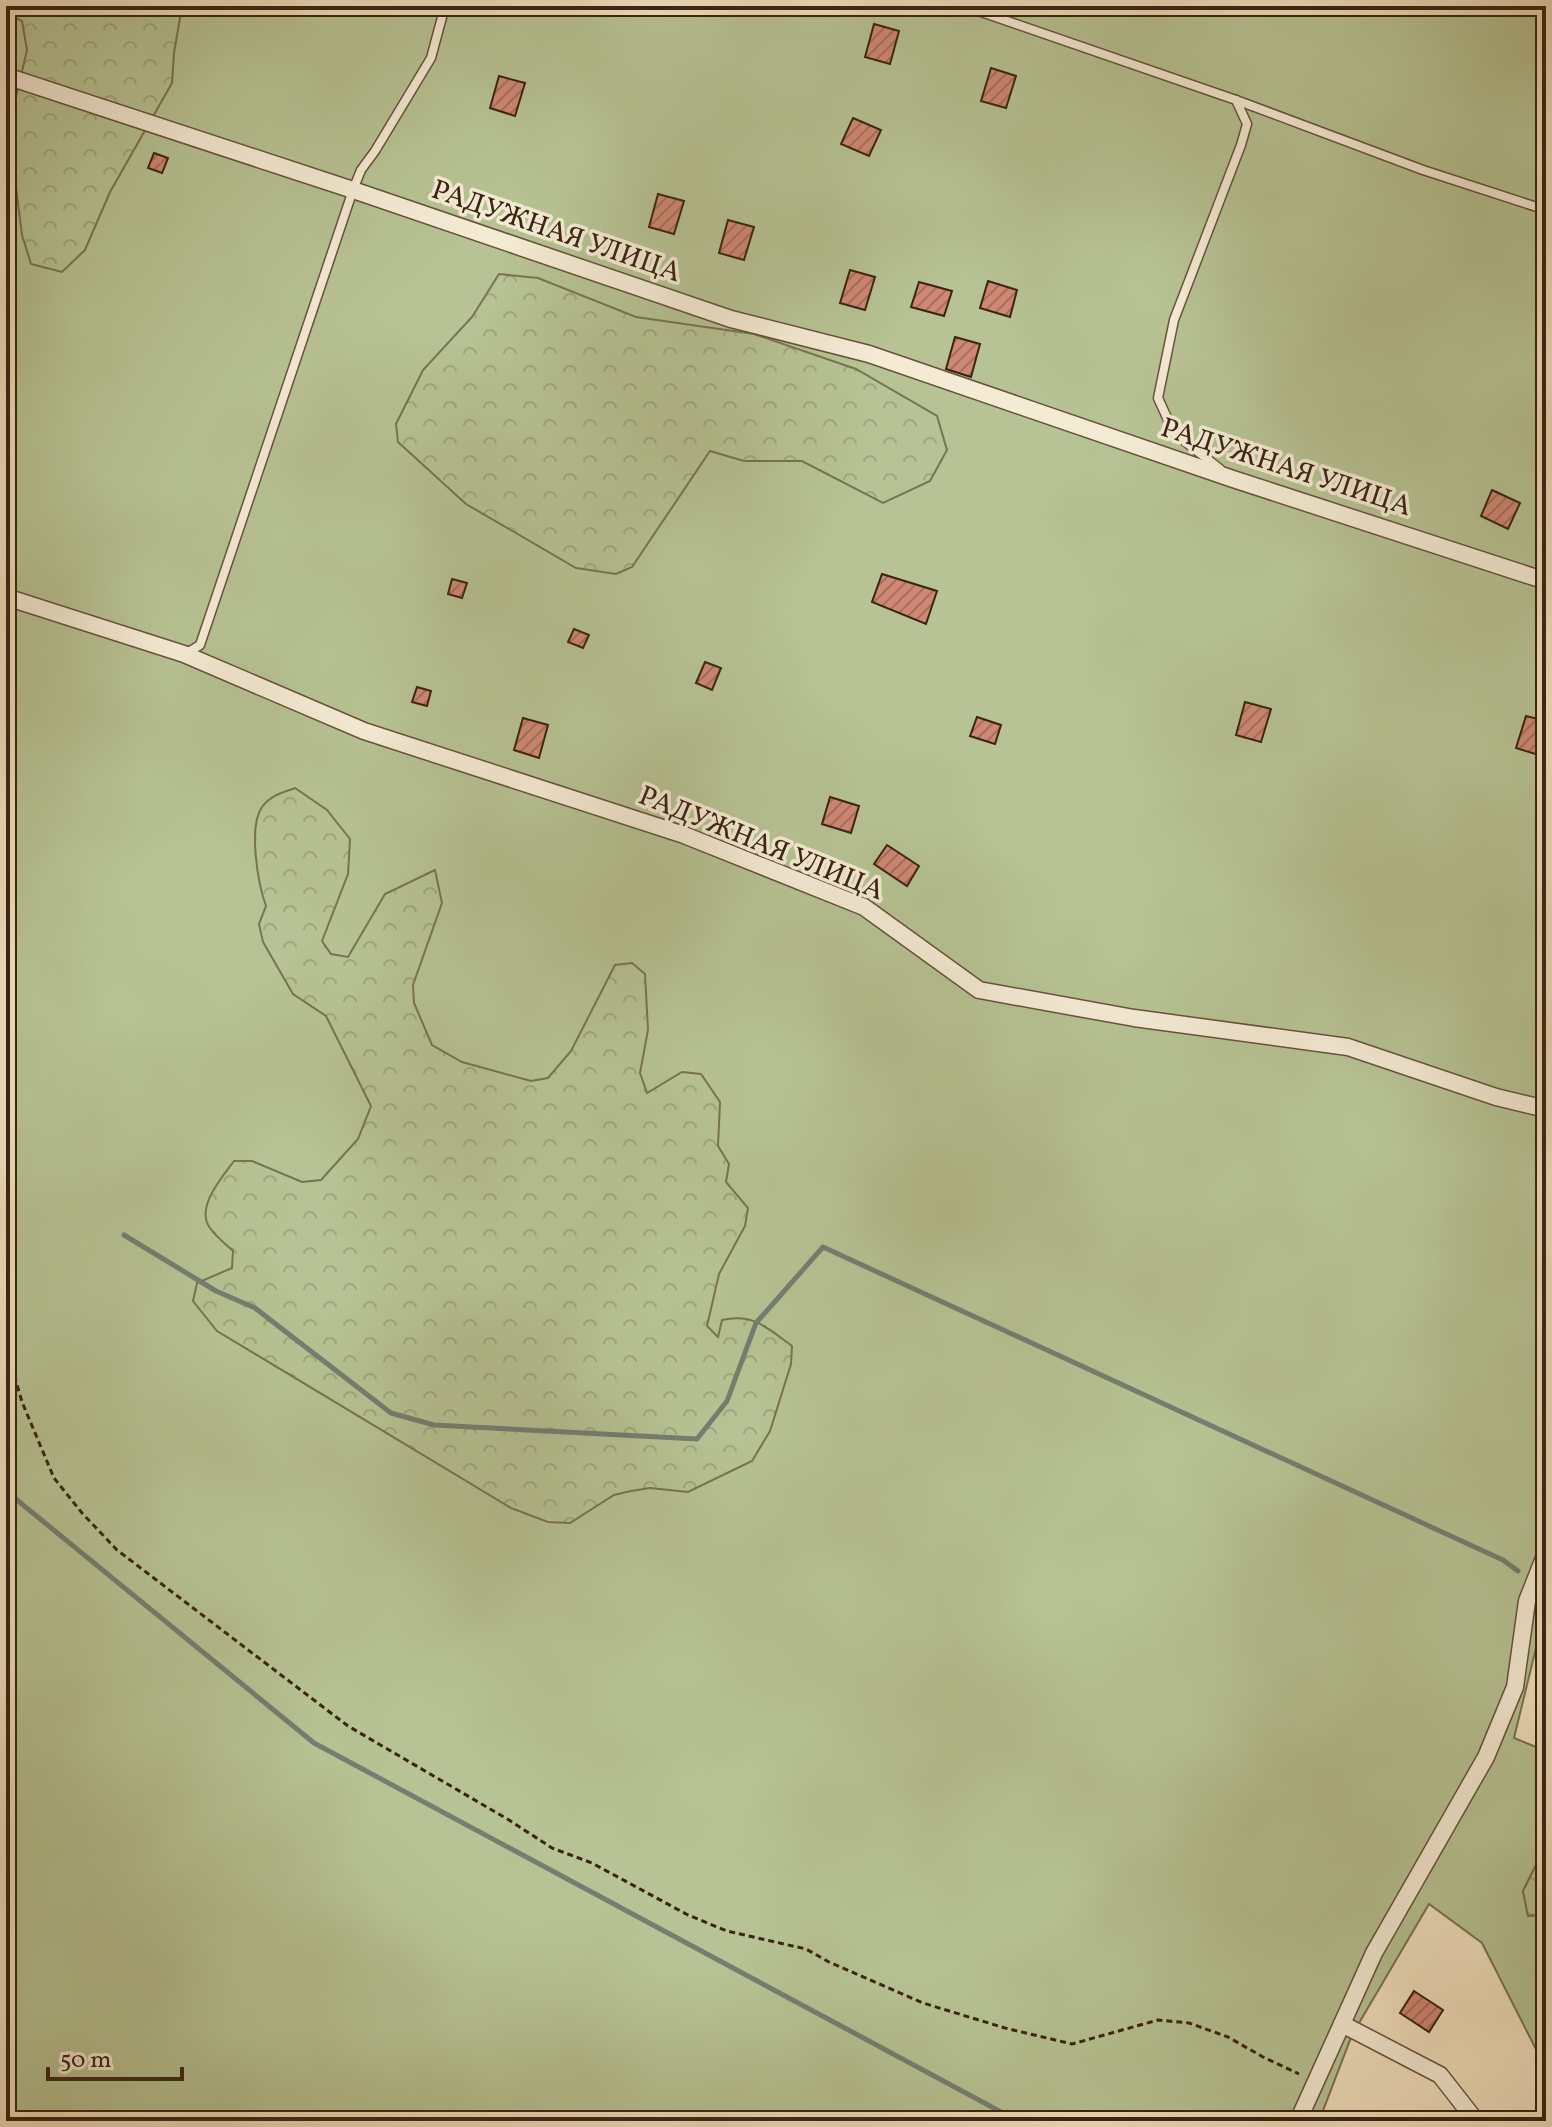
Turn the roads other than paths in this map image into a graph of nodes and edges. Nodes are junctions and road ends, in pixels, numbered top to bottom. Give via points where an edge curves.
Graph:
1 (445, 6) edge
2 (964, 6) edge
3 (6, 76) edge
4 (1236, 100) junction
5 (353, 190) junction
6 (1546, 210) edge
7 (1233, 479) junction
8 (1546, 581) edge
9 (6, 597) edge
10 (184, 654) junction
11 (1546, 1109) edge
12 (1546, 1553) edge
13 (1342, 2024) junction
14 (1298, 2121) edge
15 (1476, 2121) edge

1 - 5 lane via 431,58
2 - 4 lane
3 - 5 street, РАДУЖНАЯ УЛИЦА
4 - 6 lane
4 - 7 lane via 1247,124 1174,320 1158,398 1174,433
5 - 7 street, РАДУЖНАЯ УЛИЦА via 731,319 869,354
5 - 10 lane via 200,645
7 - 8 street, РАДУЖНАЯ УЛИЦА
9 - 10 street, РАДУЖНАЯ УЛИЦА
10 - 11 street, РАДУЖНАЯ УЛИЦА via 364,731 684,835 864,907 979,990 1134,1018 1348,1047
12 - 13 street via 1527,1601 1515,1687 1486,1757 1374,1953
13 - 14 street
13 - 15 street via 1440,2075

